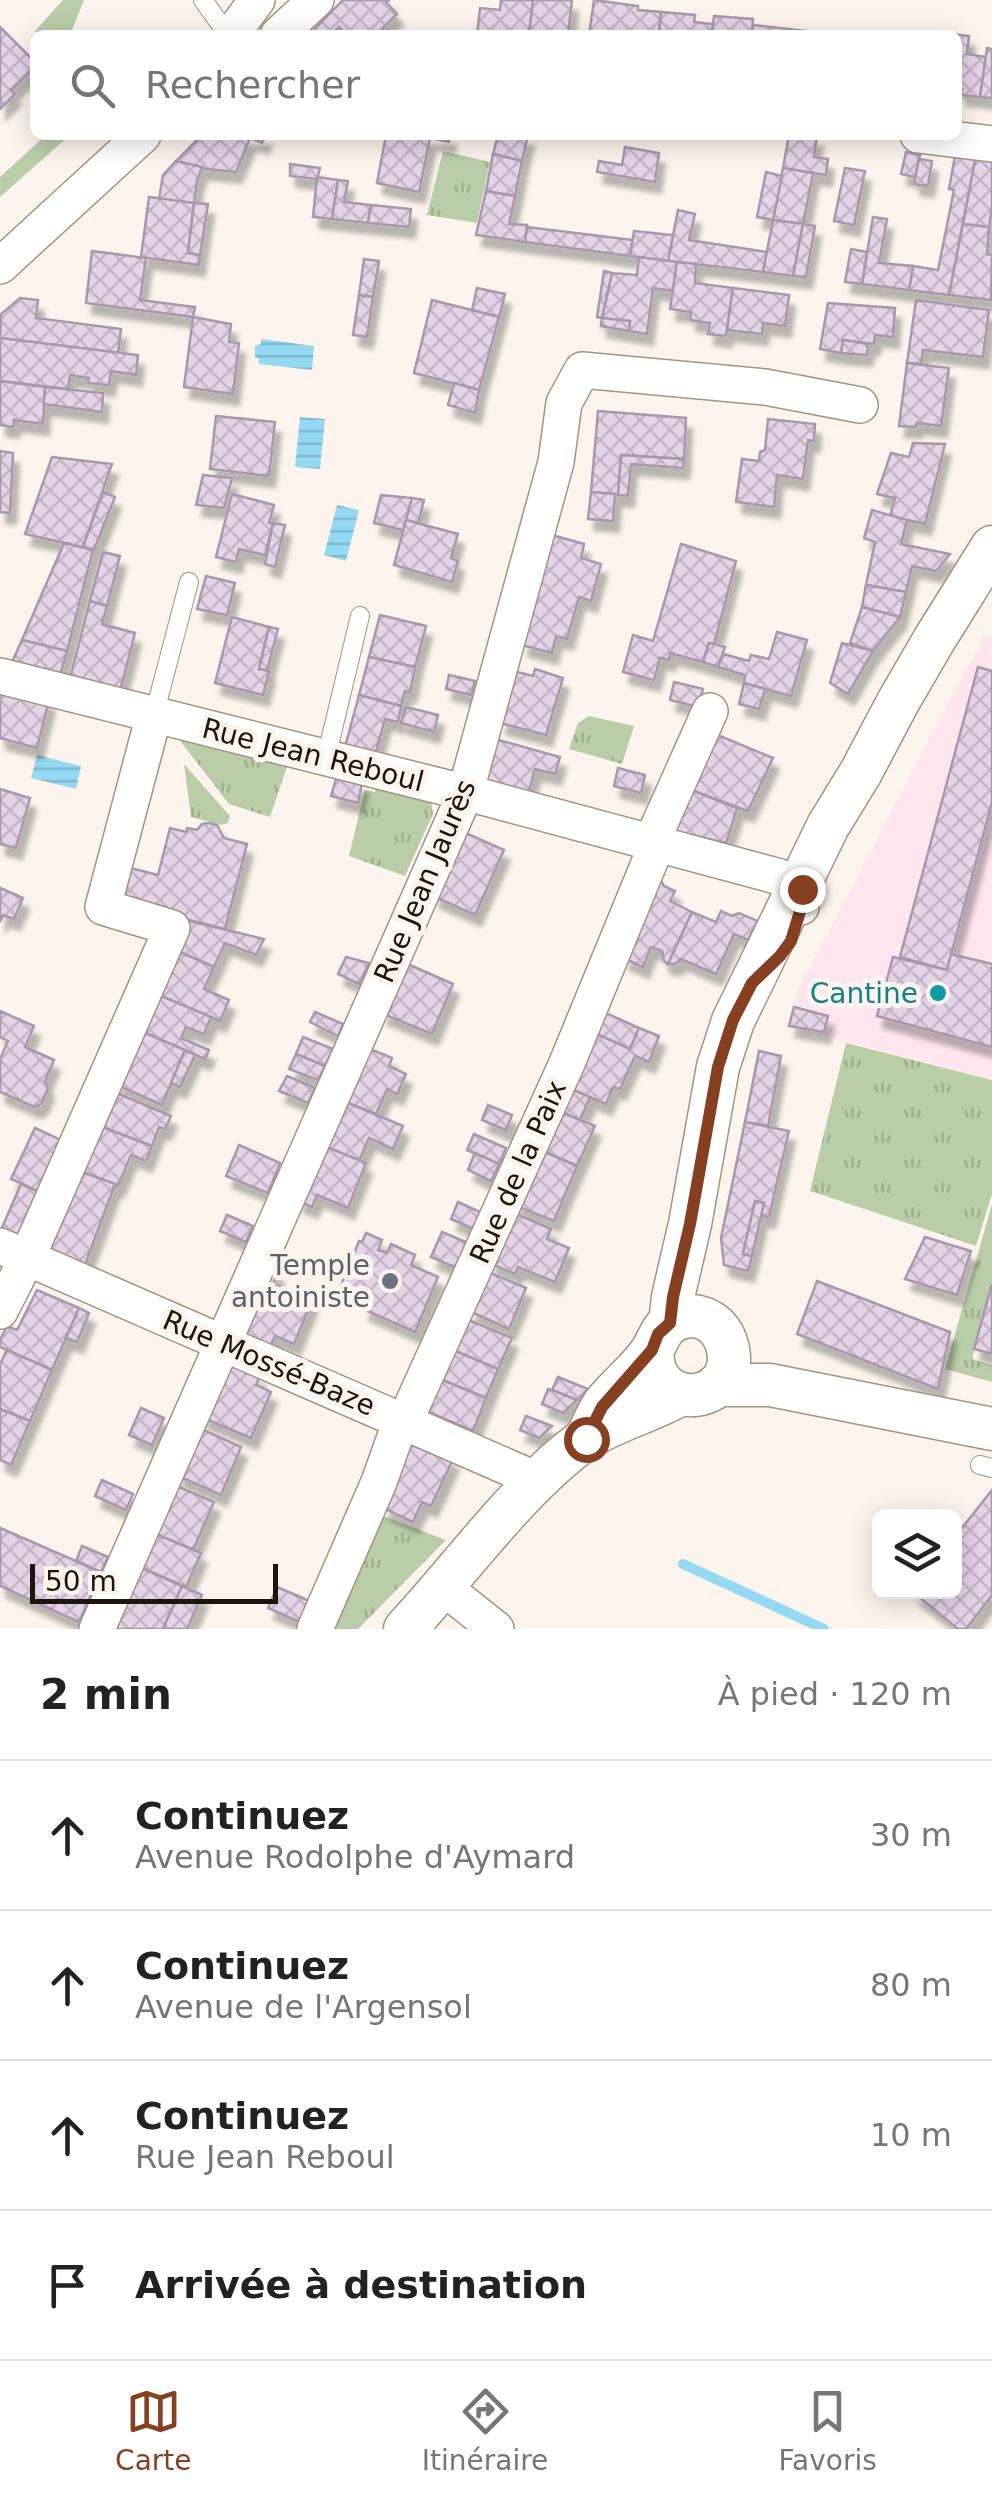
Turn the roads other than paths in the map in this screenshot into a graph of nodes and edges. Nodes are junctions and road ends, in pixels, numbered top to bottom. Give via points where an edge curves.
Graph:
1 (203, 0) edge
2 (257, 0) edge
3 (316, 0) edge
4 (225, 30) edge
5 (233, 30) edge
6 (283, 30) edge
7 (138, 140) edge
8 (959, 140) edge
9 (992, 144) edge
10 (0, 266) edge
11 (860, 406) dead end
12 (992, 547) edge
13 (189, 582) dead end
14 (360, 616) dead end
15 (0, 676) edge
16 (710, 712) dead end
17 (154, 715) junction
18 (326, 758) junction
19 (861, 772) junction
20 (465, 794) junction
21 (657, 844) junction
22 (798, 885) junction
23 (791, 941) junction
24 (752, 983) junction
25 (13, 1252) edge
26 (0, 1312) edge
27 (675, 1330) junction
28 (223, 1343) junction
29 (710, 1378) junction
30 (405, 1421) junction
31 (586, 1439) junction
32 (988, 1454) edge
33 (534, 1486) junction
34 (443, 1587) junction
35 (97, 1629) edge
36 (315, 1629) edge
37 (405, 1629) edge
38 (496, 1629) edge

1 - 4 lane
2 - 5 street
3 - 6 street
7 - 10 street
8 - 9 street
11 - 20 street, Rue Jean Jaurès via 765,387 582,370 564,404 556,462
12 - 19 street
13 - 17 lane
14 - 18 lane
15 - 17 street, Rue Jean Reboul
16 - 21 street, Rue de la Paix via 656,832
17 - 18 street, Rue Jean Reboul
17 - 25 street via 103,907 172,928
18 - 20 street, Rue Jean Reboul
19 - 22 street
19 - 23 street via 843,846
20 - 21 street, Rue Jean Reboul
20 - 28 street, Rue Jean Jaurès
21 - 22 street, Rue Jean Reboul
21 - 30 street, Rue de la Paix via 567,1063
22 - 23 street via 803,896
22 - 24 street
23 - 24 street
24 - 27 street via 718,1067
25 - 26 street
25 - 28 street, Rue Mossé-Baze
27 - 29 street via 722,1332 728,1342
27 - 29 street via 653,1364 658,1377 668,1388
27 - 31 street via 602,1407
28 - 30 street, Rue Mossé-Baze
28 - 35 street, Rue Jean Jaurès
29 - 31 street
29 - 32 street via 788,1388
30 - 33 street, Rue Mossé-Baze
30 - 36 street, Rue de la Paix
31 - 33 street
33 - 34 street
34 - 37 street
34 - 38 street

